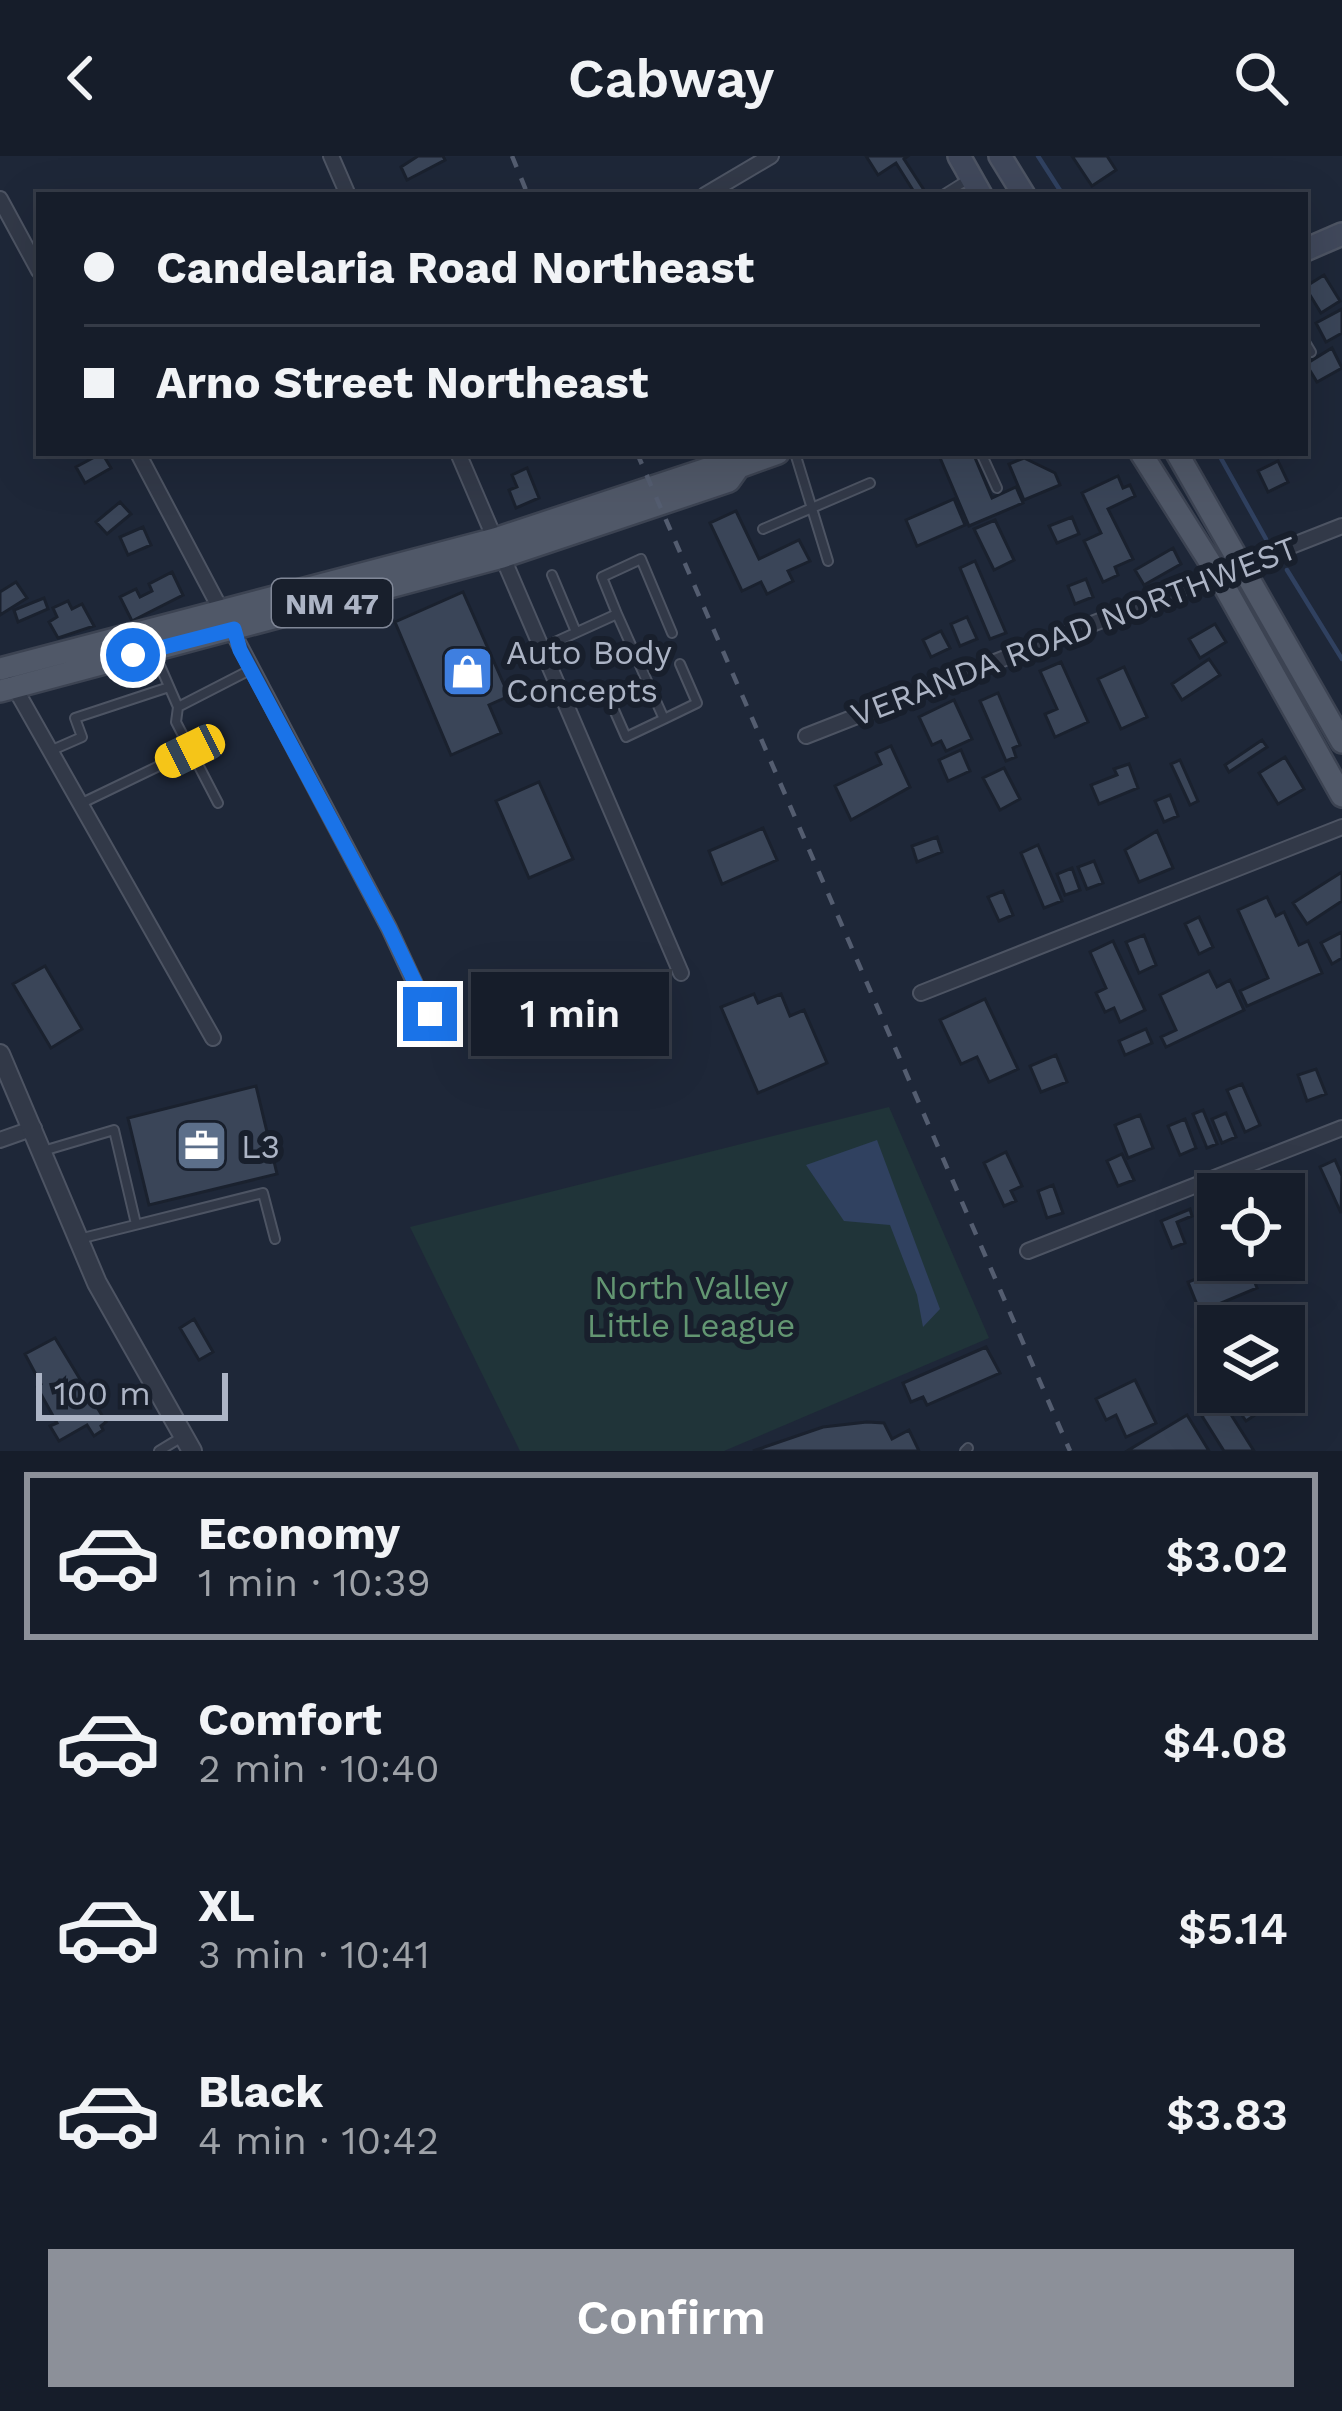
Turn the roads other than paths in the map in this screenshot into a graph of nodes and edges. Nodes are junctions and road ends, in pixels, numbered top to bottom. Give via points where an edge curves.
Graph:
1 (331, 156) edge
2 (771, 156) edge
3 (958, 156) edge
4 (1000, 156) edge
5 (976, 186) edge
6 (347, 192) edge
7 (710, 192) edge
8 (1022, 192) edge
9 (0, 199) edge
10 (1342, 234) edge
11 (1308, 249) edge
12 (36, 266) edge
13 (1308, 347) edge
14 (1311, 352) dead end
15 (140, 456) edge
16 (459, 456) edge
17 (770, 456) edge
18 (781, 456) edge
19 (982, 456) edge
20 (1143, 456) edge
21 (1179, 456) edge
22 (870, 483) dead end
23 (997, 488) dead end
24 (812, 508) junction
25 (1342, 526) edge
26 (763, 529) dead end
27 (498, 548) junction
28 (828, 561) dead end
29 (1242, 567) junction
30 (552, 575) dead end
31 (1217, 575) junction
32 (617, 614) junction
33 (228, 620) junction
34 (576, 632) junction
35 (672, 633) dead end
36 (541, 648) junction
37 (153, 650) junction
38 (680, 664) dead end
39 (251, 669) junction
40 (3, 675) edge
41 (169, 687) junction
42 (607, 694) dead end
43 (178, 706) junction
44 (664, 719) junction
45 (806, 736) dead end
46 (1342, 742) edge
47 (50, 751) junction
48 (190, 751) junction
49 (1342, 796) edge
50 (218, 803) dead end
51 (80, 804) junction
52 (1342, 827) edge
53 (681, 974) dead end
54 (921, 993) dead end
55 (430, 1014) dead end
56 (213, 1038) dead end
57 (0, 1054) edge
58 (34, 1128) junction
59 (1342, 1128) edge
60 (0, 1140) edge
61 (43, 1150) junction
62 (136, 1225) junction
63 (79, 1239) junction
64 (275, 1240) dead end
65 (1028, 1251) dead end
66 (188, 1444) edge
67 (159, 1451) edge

1 - 6 street
2 - 7 street
3 - 5 main road
4 - 8 main road
9 - 12 street
10 - 11 main road
13 - 14 lane
15 - 33 street
16 - 27 street
17 - 27 main road, NM 47 via 739,467 729,482
18 - 24 lane
19 - 23 lane
20 - 31 main road
21 - 29 main road
22 - 24 lane
24 - 26 lane
24 - 28 lane
25 - 29 street, VERANDA ROAD NORTHWEST
27 - 33 main road, NM 47
27 - 36 street
29 - 31 street, VERANDA ROAD NORTHWEST
29 - 46 main road
30 - 34 lane
31 - 45 street, VERANDA ROAD NORTHWEST
31 - 49 main road
32 - 34 lane
32 - 35 lane via 602,577 641,559
32 - 44 lane
33 - 37 main road, NM 47
33 - 39 street
33 - 40 main road, NM 47
34 - 36 lane
36 - 53 street
37 - 40 main road, NM 47
37 - 41 lane
38 - 44 lane via 697,703
39 - 43 lane
39 - 55 street
40 - 47 street
41 - 43 lane
41 - 47 lane via 75,718 82,737
42 - 44 lane via 626,737
43 - 48 lane via 176,722
47 - 51 street
48 - 50 lane
48 - 51 lane
51 - 56 street
52 - 54 street
57 - 58 street
58 - 60 street
58 - 61 street
59 - 65 street
61 - 62 lane via 114,1130
61 - 63 street
62 - 63 lane
62 - 64 lane via 263,1193
63 - 66 street
66 - 67 lane

